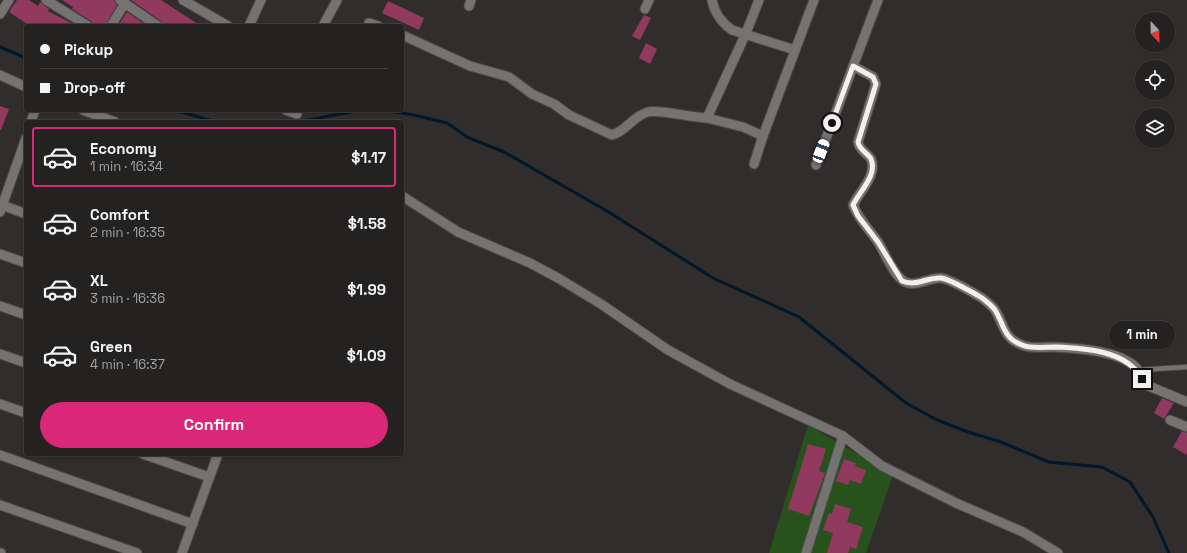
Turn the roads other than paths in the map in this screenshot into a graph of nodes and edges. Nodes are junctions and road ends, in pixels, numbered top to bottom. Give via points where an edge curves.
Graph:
1 (9, 0) edge
2 (46, 0) edge
3 (183, 0) edge
4 (262, 0) edge
5 (336, 0) edge
6 (712, 0) edge
7 (759, 0) edge
8 (814, 0) edge
9 (878, 0) edge
10 (122, 2) edge
11 (194, 3) edge
12 (0, 14) edge
13 (369, 23) dead end
14 (85, 24) edge
15 (112, 24) edge
16 (155, 24) edge
17 (225, 24) edge
18 (250, 24) edge
19 (324, 24) edge
20 (372, 24) edge
21 (746, 33) junction
22 (404, 36) edge
23 (795, 50) junction
24 (853, 66) junction
25 (0, 75) edge
26 (24, 86) edge
27 (88, 112) edge
28 (292, 112) edge
29 (297, 114) dead end
30 (707, 118) junction
31 (110, 120) edge
32 (763, 136) junction
33 (24, 150) edge
34 (22, 163) edge
35 (754, 164) dead end
36 (816, 165) dead end
37 (404, 197) edge
38 (1, 208) edge
39 (24, 214) edge
40 (0, 254) edge
41 (24, 262) edge
42 (0, 306) edge
43 (24, 314) edge
44 (0, 354) edge
45 (24, 362) edge
46 (1187, 367) edge
47 (1137, 370) junction
48 (1187, 402) edge
49 (0, 404) edge
50 (24, 412) edge
51 (1170, 420) dead end
52 (1187, 427) edge
53 (843, 436) junction
54 (0, 455) edge
55 (149, 456) edge
56 (217, 456) edge
57 (209, 477) junction
58 (0, 505) edge
59 (192, 524) junction
60 (137, 553) edge
61 (182, 553) edge
62 (806, 553) edge
63 (1058, 553) edge

1 - 12 street
2 - 14 street
3 - 11 street
4 - 18 street
5 - 19 street
6 - 21 street via 724,24 732,30
7 - 21 street
8 - 23 street
9 - 24 street
10 - 15 street
10 - 16 street
11 - 17 street
13 - 20 street
21 - 23 street
21 - 30 street
22 - 30 street via 470,66 509,77 568,115 612,135 622,132 629,122 650,112
23 - 32 street
24 - 36 street
24 - 47 street via 873,77 876,84 858,142 858,146 870,158 871,172 869,180 853,205 902,281 914,283 941,278 981,298 995,310 1010,338 1020,345 1098,352 1125,360
25 - 26 street
27 - 31 street
28 - 29 street
30 - 32 street via 743,127
32 - 35 street
33 - 34 street
34 - 38 street
37 - 53 street via 458,232 558,278 668,350 730,384
38 - 39 street
40 - 41 street
42 - 43 street
44 - 45 street
46 - 47 lane
47 - 48 street via 1144,384
49 - 50 street
51 - 52 street
53 - 62 street
53 - 63 street via 882,466 1023,532
54 - 59 street
55 - 57 street
56 - 57 street
57 - 59 street
58 - 60 street
59 - 61 street

